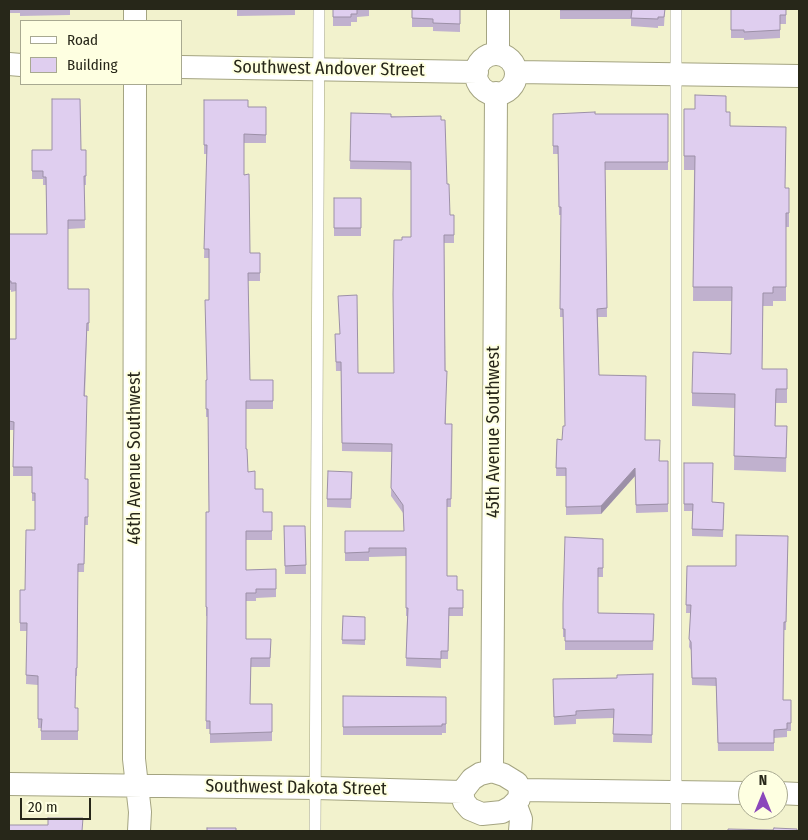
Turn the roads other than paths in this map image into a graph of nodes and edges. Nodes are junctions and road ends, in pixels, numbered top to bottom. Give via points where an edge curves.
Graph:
1 (319, 9) edge
2 (498, 9) edge
3 (676, 9) edge
4 (498, 54) junction
5 (182, 67) edge
6 (319, 69) junction
7 (477, 72) junction
8 (516, 72) junction
9 (676, 74) junction
10 (799, 76) edge
11 (135, 85) edge
12 (496, 93) junction
13 (492, 771) junction
14 (9, 784) edge
15 (137, 786) junction
16 (316, 788) junction
17 (462, 792) junction
18 (677, 792) junction
19 (738, 793) edge
20 (518, 796) junction
21 (478, 822) edge
22 (139, 831) edge
23 (315, 831) edge
24 (520, 831) edge
25 (676, 831) edge

1 - 6 lane
2 - 4 street
3 - 9 lane
4 - 7 street via 484,58
4 - 8 street via 509,58
5 - 6 street, Southwest Andover Street
6 - 7 street, Southwest Andover Street
6 - 16 lane
7 - 12 street via 481,87
8 - 9 street
8 - 12 street via 511,87
9 - 10 street
9 - 18 lane
11 - 15 street, 46th Avenue Southwest via 134,758
12 - 13 street, 45th Avenue Southwest
13 - 17 street via 472,779
13 - 20 street via 517,783
14 - 15 street, Southwest Dakota Street
15 - 16 street, Southwest Dakota Street
15 - 22 street, 46th Avenue Southwest
16 - 17 street, Southwest Dakota Street
16 - 23 lane
17 - 21 street via 464,802
18 - 19 street
18 - 20 street
18 - 25 lane
20 - 21 street via 502,812 482,814
20 - 24 street

